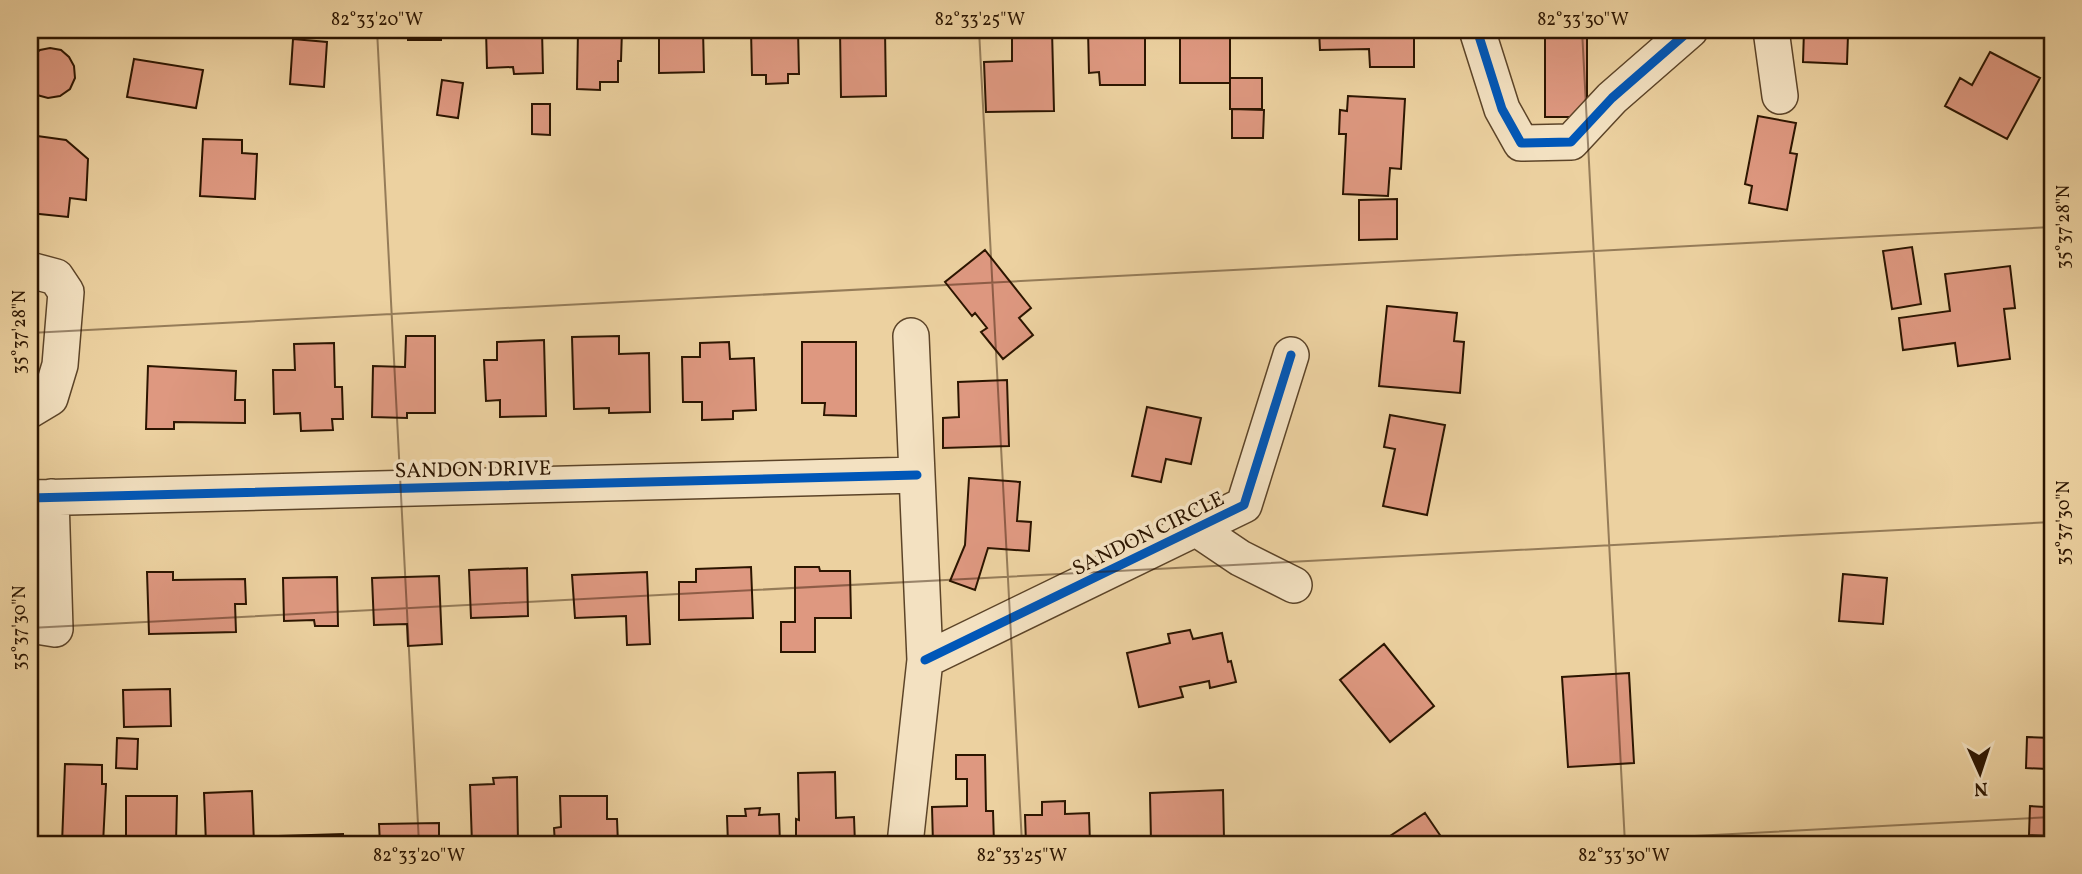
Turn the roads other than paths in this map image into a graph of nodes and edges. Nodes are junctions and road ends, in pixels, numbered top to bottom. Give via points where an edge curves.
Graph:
1 (1477, 30) edge
2 (1690, 30) edge
3 (1771, 30) edge
4 (1780, 96) dead end
5 (30, 270) edge
6 (911, 337) dead end
7 (1291, 355) dead end
8 (30, 410) edge
9 (917, 475) junction
10 (40, 498) edge
11 (1197, 529) junction
12 (1294, 585) dead end
13 (30, 625) edge
14 (925, 660) junction
15 (905, 844) edge

1 - 2 street via 1502,109 1521,143 1571,142 1612,98
3 - 4 street
5 - 8 street via 56,276 66,292 60,365 50,398
6 - 9 street
7 - 11 street, SANDON CIRCLE via 1244,505
9 - 10 street, SANDON DRIVE
9 - 14 street
10 - 13 street via 54,629
11 - 12 street via 1240,558
11 - 14 street, SANDON CIRCLE
14 - 15 street

